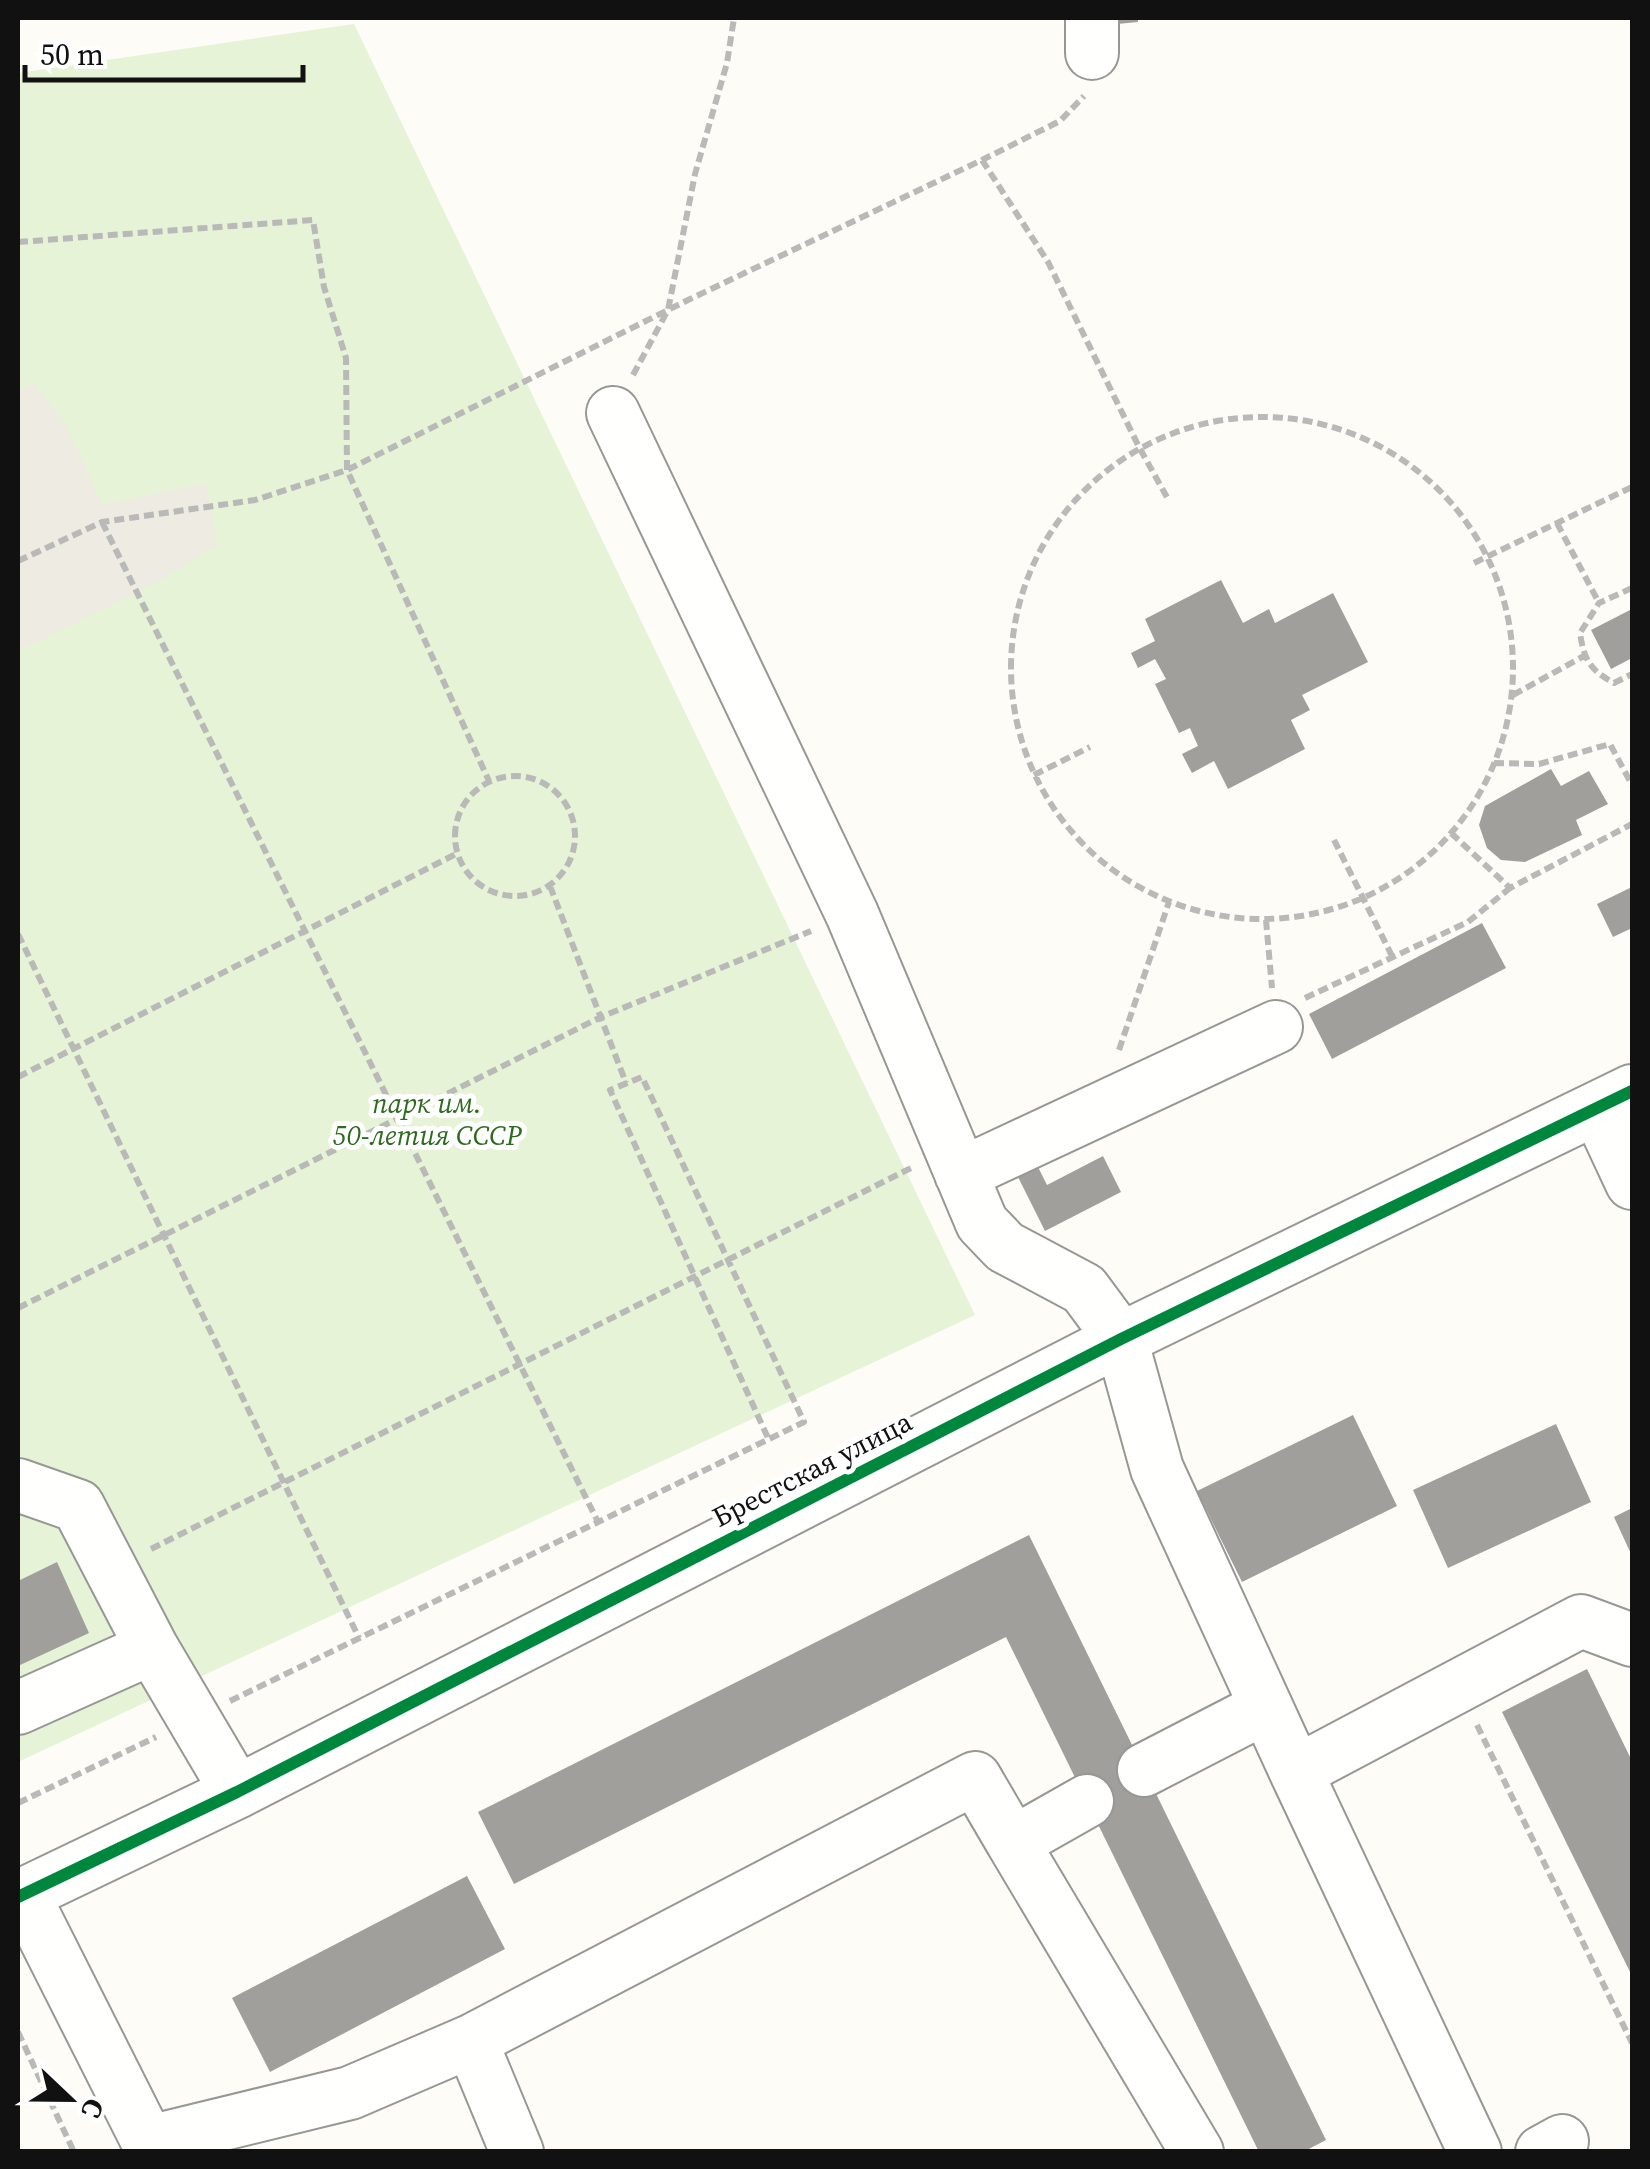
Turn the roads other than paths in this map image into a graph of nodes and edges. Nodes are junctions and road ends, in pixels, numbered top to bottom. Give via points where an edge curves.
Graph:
1 (613, 413) road end
2 (1275, 1020) road end
3 (1615, 1100) edge
4 (955, 1161) junction
5 (1632, 1183) edge
6 (1121, 1339) junction
7 (18, 1486) edge
8 (1632, 1640) edge
9 (152, 1648) junction
10 (18, 1708) edge
11 (1264, 1708) junction
12 (1144, 1770) dead end
13 (1296, 1772) junction
14 (236, 1792) junction
15 (1086, 1801) dead end
16 (1013, 1843) junction
17 (20, 1895) edge
18 (472, 2041) junction
19 (151, 2147) edge
20 (518, 2152) edge
21 (1197, 2152) edge
22 (1475, 2152) edge

1 - 4 street via 852,914
2 - 4 street via 1107,1105
3 - 5 street
3 - 6 street, Брестская улица
4 - 6 street via 982,1223 1005,1246 1084,1289
6 - 11 street via 1157,1470
6 - 14 street, Брестская улица
7 - 9 street via 78,1506
8 - 13 street via 1582,1622
9 - 10 street
9 - 14 street
11 - 12 street
11 - 13 street
13 - 22 street
14 - 17 street, Брестская улица
15 - 16 street
16 - 18 street via 976,1778
16 - 21 street
17 - 19 street
18 - 19 street via 350,2093
18 - 20 street

